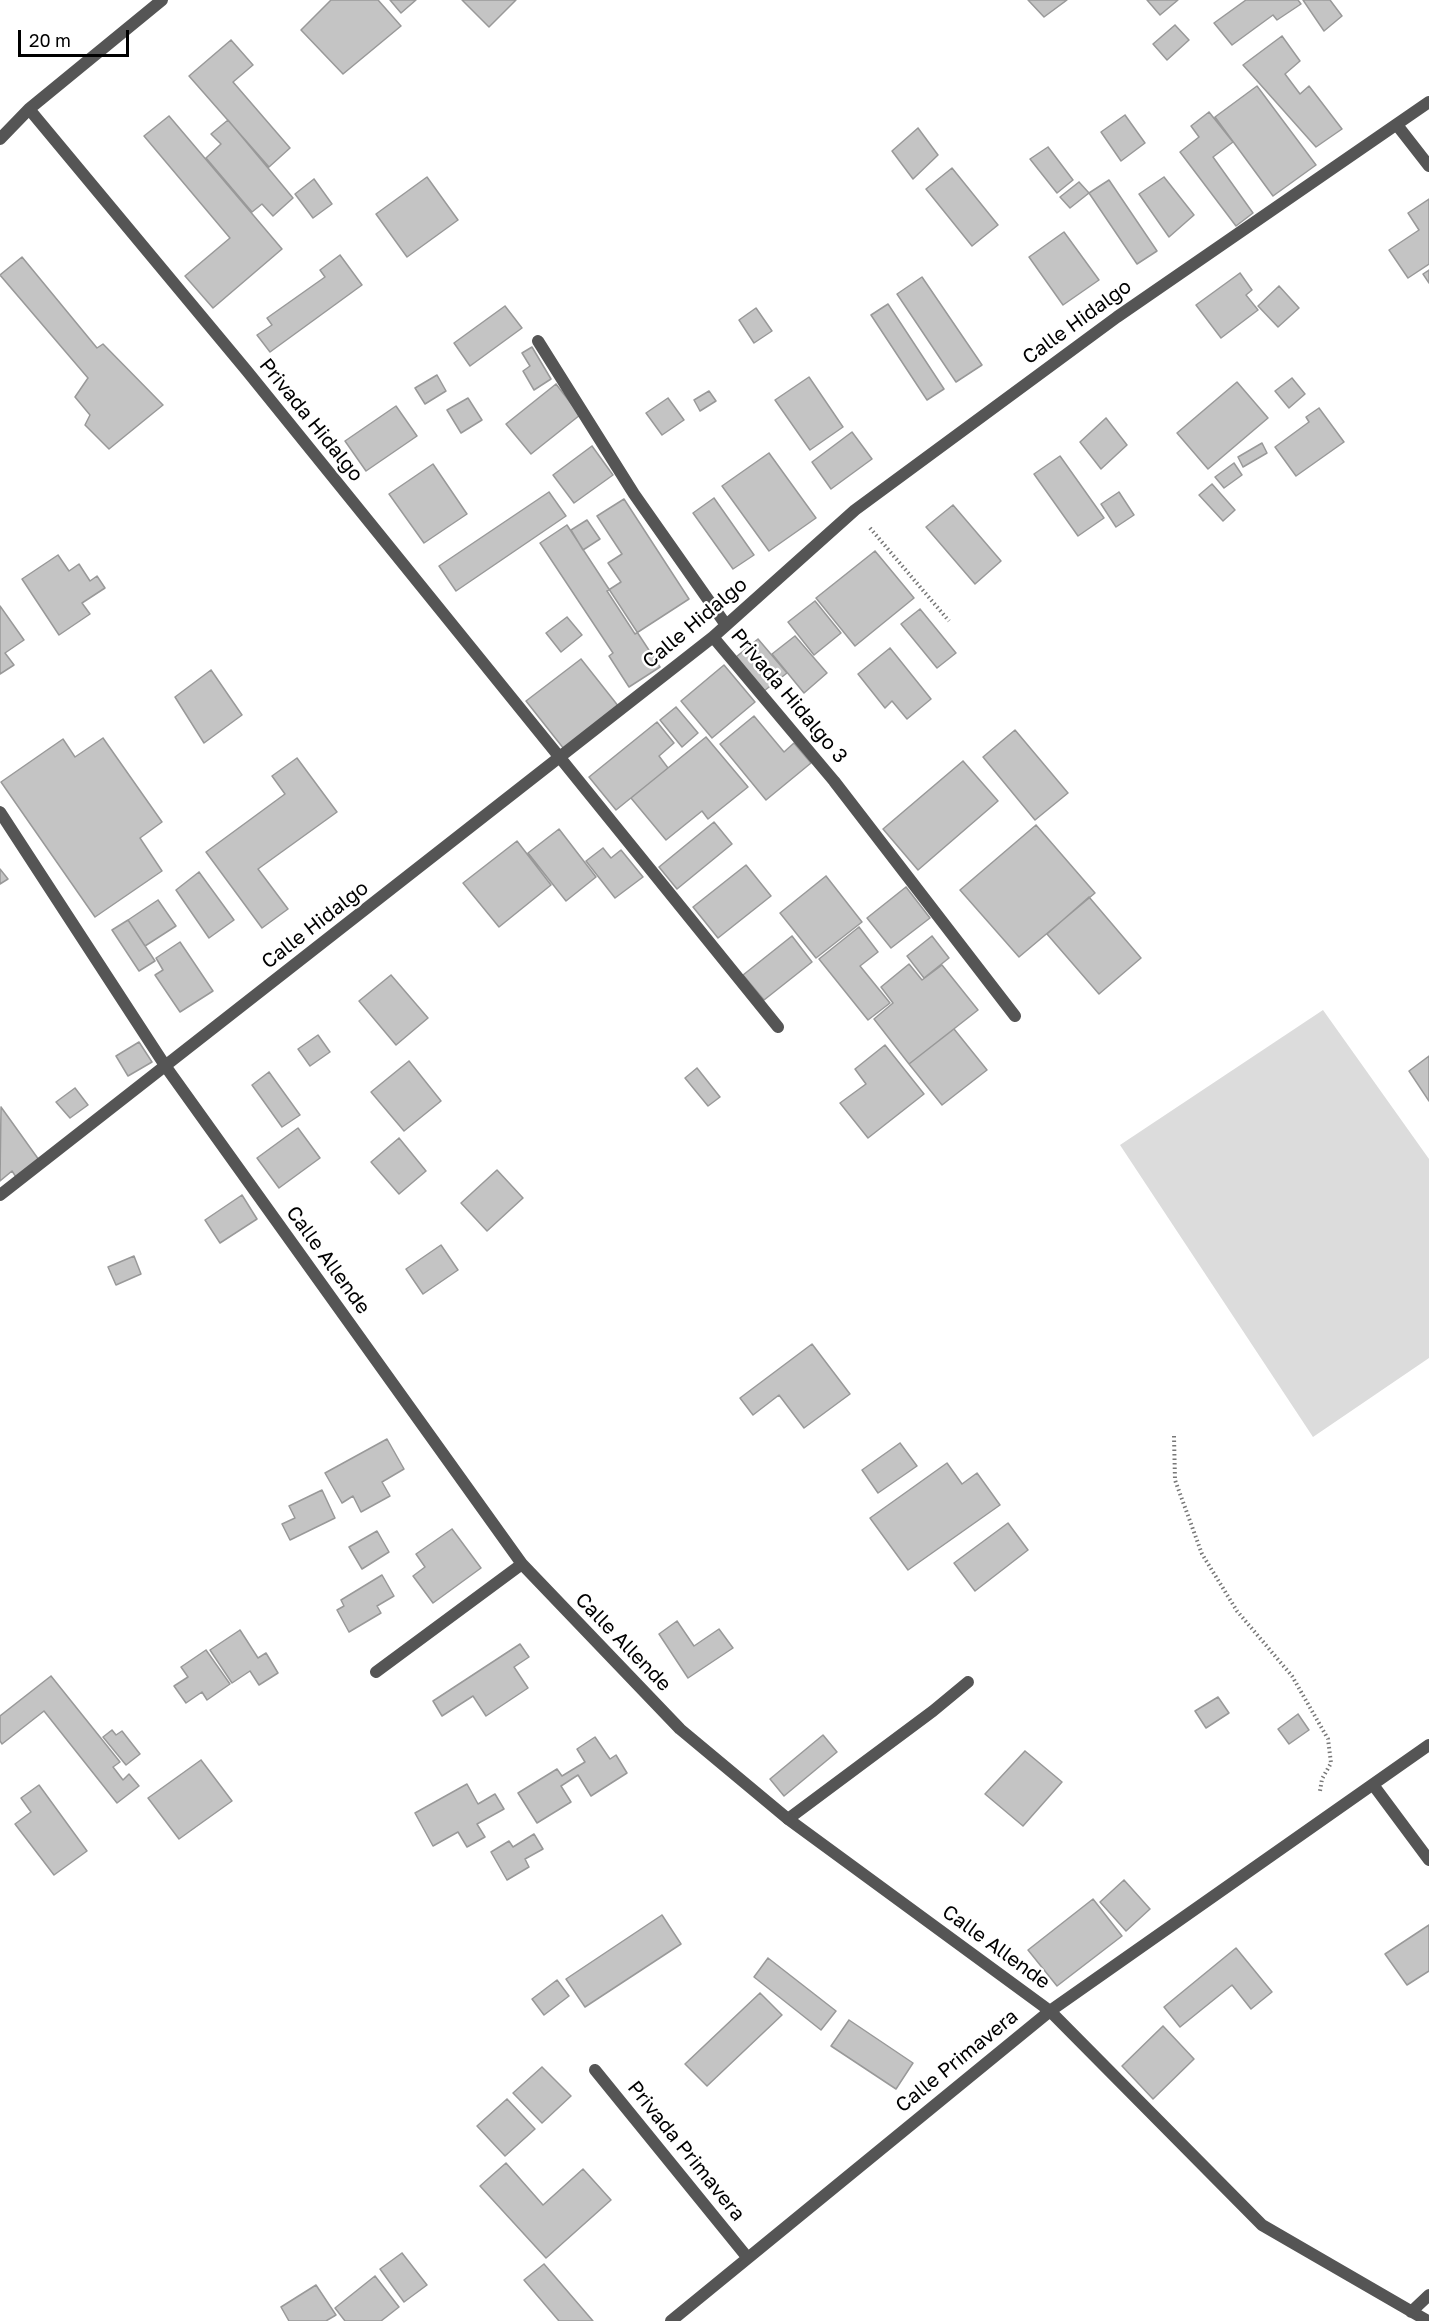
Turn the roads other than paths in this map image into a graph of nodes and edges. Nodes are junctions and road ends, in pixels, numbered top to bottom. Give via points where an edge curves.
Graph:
1 (162, 0) edge
2 (1429, 102) edge
3 (29, 109) junction
4 (1396, 125) junction
5 (0, 139) edge
6 (1429, 166) edge
7 (538, 341) dead end
8 (726, 625) junction
9 (713, 637) junction
10 (559, 758) junction
11 (0, 812) edge
12 (1015, 1016) dead end
13 (778, 1027) dead end
14 (166, 1067) junction
15 (0, 1195) edge
16 (522, 1564) junction
17 (376, 1672) dead end
18 (968, 1682) dead end
19 (1429, 1745) edge
20 (1374, 1786) junction
21 (788, 1819) junction
22 (1429, 1860) edge
23 (1050, 2011) junction
24 (595, 2070) dead end
25 (747, 2257) junction
26 (1429, 2295) edge
27 (1411, 2312) junction
28 (671, 2321) edge
29 (1428, 2321) edge

1 - 3 street
2 - 4 street, Calle Hidalgo
3 - 5 street
3 - 10 street, Privada Hidalgo
4 - 6 street
4 - 8 street, Calle Hidalgo via 1117,317 855,510
7 - 8 street, Privada Hidalgo 3 via 634,494
8 - 9 street, Calle Hidalgo
9 - 10 street, Calle Hidalgo
9 - 12 street, Privada Hidalgo 3 via 834,781
10 - 13 street, Privada Hidalgo
10 - 14 street, Calle Hidalgo
11 - 14 street, Calle Allende
14 - 15 street, Calle Hidalgo
14 - 16 street, Calle Allende
16 - 17 street
16 - 21 street, Calle Allende via 680,1729
18 - 21 street
19 - 20 street, Calle Primavera
20 - 22 street
20 - 23 street, Calle Primavera
21 - 23 street, Calle Allende
23 - 25 street, Calle Primavera
23 - 27 street, Calle Allende via 1262,2225
24 - 25 street, Privada Primavera
25 - 28 street, Calle Primavera
26 - 27 street
27 - 29 street, Calle Allende

